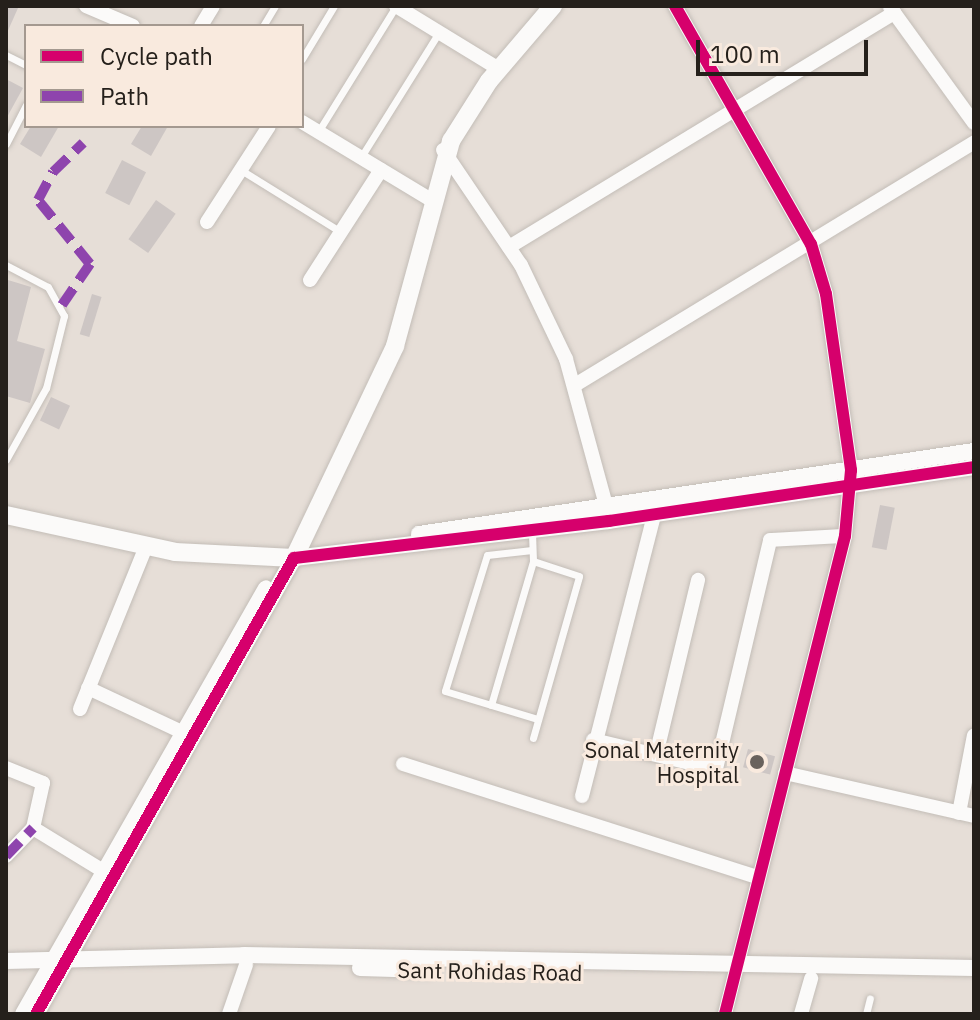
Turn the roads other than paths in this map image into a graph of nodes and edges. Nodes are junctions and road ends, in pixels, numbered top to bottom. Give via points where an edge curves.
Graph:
1 (86, 6) edge
2 (213, 6) edge
3 (275, 6) edge
4 (334, 6) edge
5 (396, 6) edge
6 (545, 6) edge
7 (553, 6) edge
8 (675, 6) edge
9 (892, 10) edge
10 (128, 24) edge
11 (202, 24) edge
12 (264, 24) edge
13 (439, 32) junction
14 (6, 55) edge
15 (304, 56) edge
16 (24, 64) edge
17 (494, 66) junction
18 (24, 109) edge
19 (736, 114) junction
20 (304, 123) edge
21 (974, 123) edge
22 (268, 128) edge
23 (318, 132) junction
24 (974, 142) edge
25 (6, 144) edge
26 (445, 151) junction
27 (361, 157) junction
28 (241, 170) junction
29 (381, 170) junction
30 (428, 198) junction
31 (207, 222) dead end
32 (341, 232) junction
33 (811, 244) junction
34 (509, 247) junction
35 (6, 265) edge
36 (310, 280) dead end
37 (575, 385) junction
38 (974, 451) edge
39 (6, 460) edge
40 (974, 467) edge
41 (851, 477) junction
42 (608, 513) junction
43 (6, 515) edge
44 (654, 515) junction
45 (532, 531) junction
46 (445, 536) junction
47 (845, 536) junction
48 (147, 544) junction
49 (532, 550) junction
50 (291, 554) junction
51 (533, 561) junction
52 (698, 580) dead end
53 (88, 688) junction
54 (491, 705) junction
55 (80, 709) dead end
56 (538, 719) junction
57 (180, 731) junction
58 (974, 735) edge
59 (533, 738) dead end
60 (593, 740) junction
61 (657, 751) junction
62 (403, 764) dead end
63 (6, 768) edge
64 (785, 773) junction
65 (582, 796) dead end
66 (967, 814) edge
67 (33, 828) junction
68 (6, 856) edge
69 (100, 869) junction
70 (757, 877) junction
71 (6, 961) edge
72 (57, 964) junction
73 (246, 965) junction
74 (974, 968) edge
75 (6, 969) edge
76 (736, 971) junction
77 (811, 978) junction
78 (974, 978) edge
79 (870, 998) dead end
80 (23, 1014) edge
81 (36, 1014) edge
82 (229, 1014) edge
83 (725, 1014) edge
84 (801, 1014) edge
85 (866, 1014) edge

1 - 10 street
2 - 11 street
3 - 12 lane
4 - 15 lane
5 - 13 street
5 - 23 lane
6 - 17 main road
7 - 26 main road via 489,81
8 - 19 street
9 - 19 street
9 - 21 street
13 - 17 street
13 - 27 lane
14 - 16 lane
17 - 26 main road
18 - 25 lane
19 - 33 street
19 - 34 street
20 - 23 street
22 - 28 street
23 - 27 street
24 - 33 street
26 - 30 main road
26 - 34 street
26 - 50 main road via 395,346
27 - 29 street
28 - 31 street
28 - 32 lane
29 - 30 street
29 - 32 street
30 - 50 main road via 374,381
32 - 36 street
33 - 37 street
33 - 41 street via 826,294
34 - 37 street
35 - 39 lane via 48,287 64,316 46,388
37 - 42 street
38 - 41 street
40 - 41 street
41 - 42 street
41 - 44 street
41 - 47 street
42 - 44 street
42 - 45 street
42 - 46 street
43 - 48 main road
44 - 60 street
45 - 46 street
45 - 49 lane
46 - 50 street
47 - 61 street via 770,540 716,769
47 - 64 street
48 - 50 main road
48 - 53 street
49 - 51 lane
49 - 54 lane via 487,555 445,691
50 - 57 street
50 - 72 street
51 - 54 lane
51 - 56 lane via 579,576
52 - 61 street
53 - 55 street
53 - 57 street
54 - 56 lane
56 - 59 lane
57 - 69 street
58 - 66 street
60 - 61 street
60 - 65 street
62 - 70 street
63 - 67 street via 43,783
64 - 66 street
64 - 70 street
67 - 68 street
67 - 69 street
69 - 72 street
70 - 76 street
71 - 72 street
72 - 73 street, Sant Rohidas Road
72 - 75 street, Sant Rohidas Road
72 - 76 street via 244,955
72 - 80 street
72 - 81 street
73 - 76 street, Sant Rohidas Road
73 - 82 street
74 - 76 street
76 - 77 street, Sant Rohidas Road
76 - 83 street
77 - 78 street, Sant Rohidas Road
77 - 84 street
79 - 85 lane

